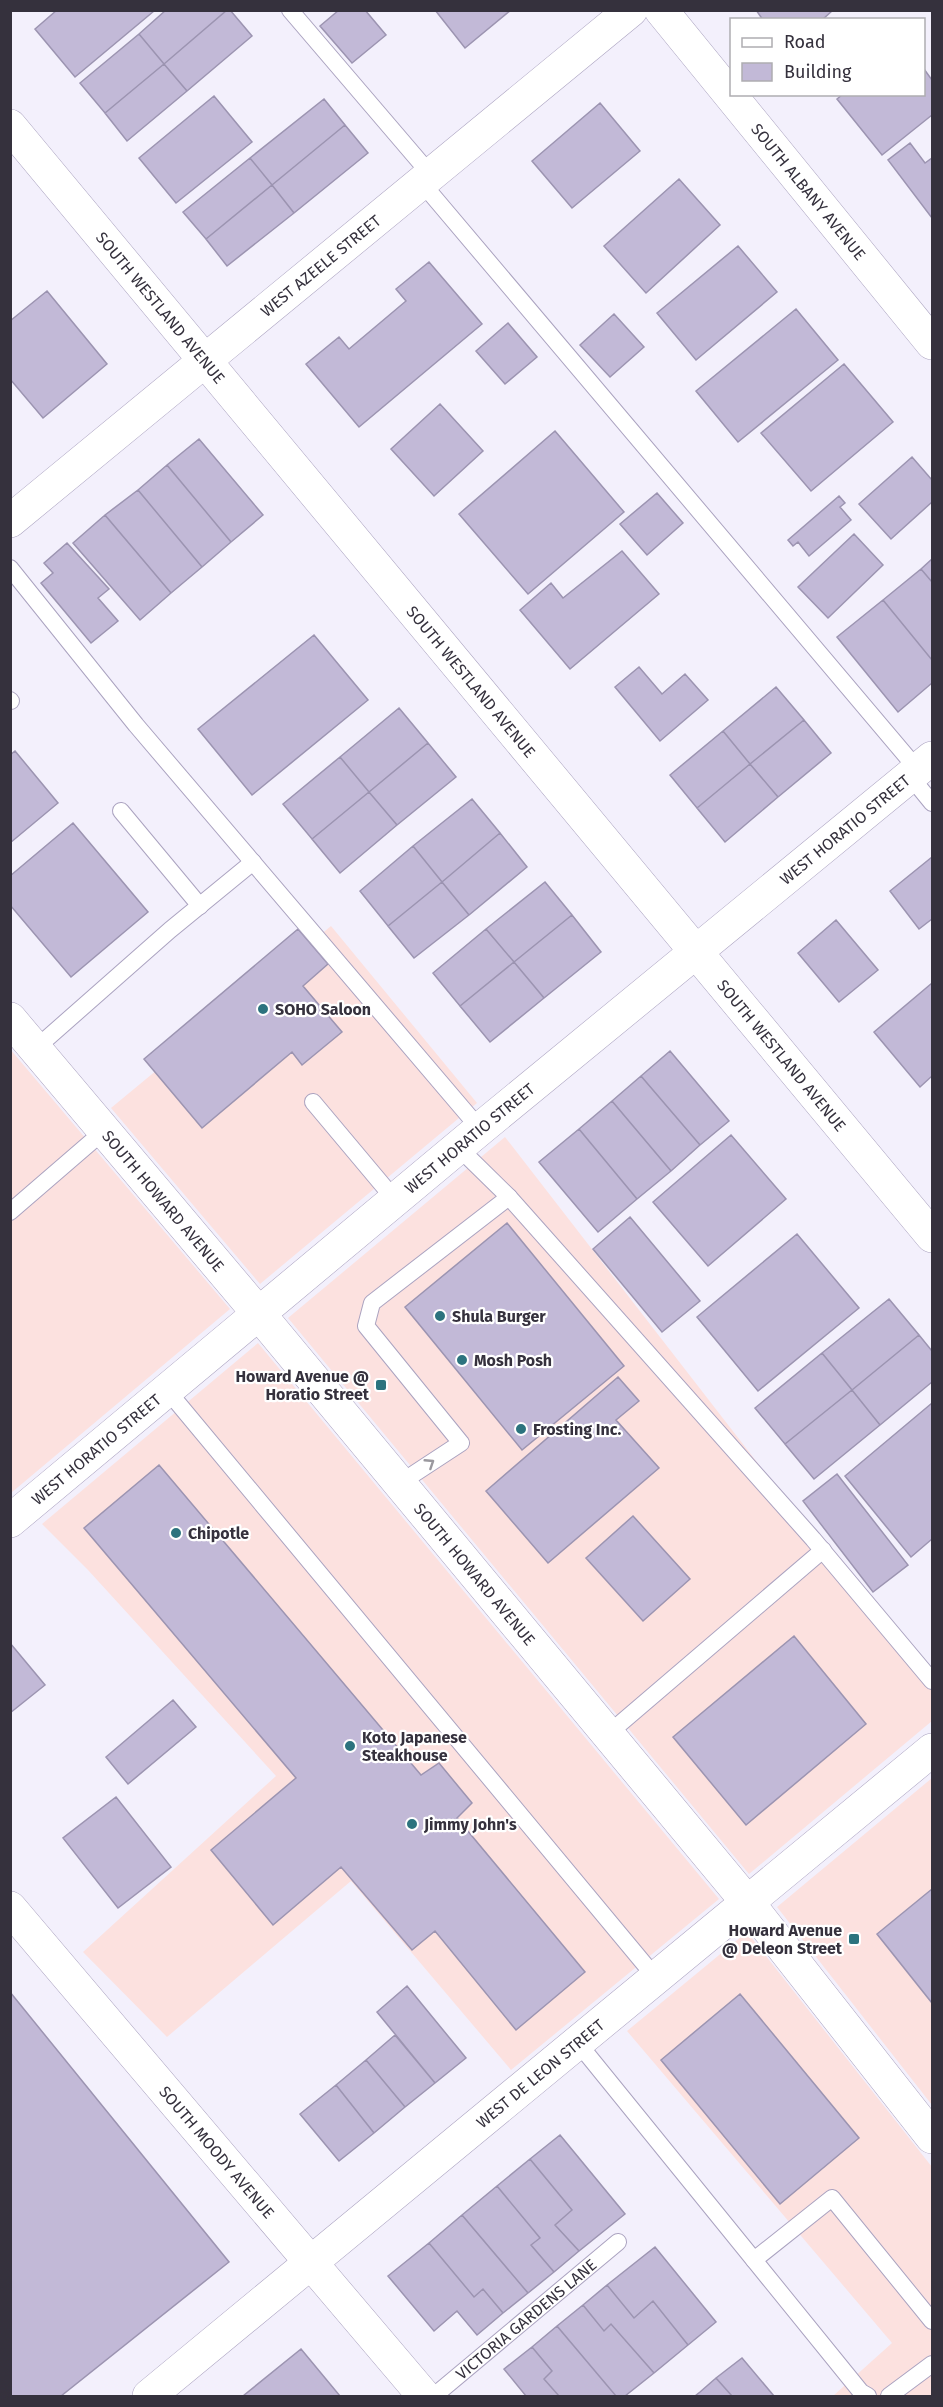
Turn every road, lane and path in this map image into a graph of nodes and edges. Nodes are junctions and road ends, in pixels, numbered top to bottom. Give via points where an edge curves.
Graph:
1 (290, 10) edge
2 (631, 10) edge
3 (661, 10) edge
4 (730, 94) edge
5 (731, 96) edge
6 (10, 126) edge
7 (426, 179) junction
8 (933, 343) edge
9 (204, 362) junction
10 (10, 521) edge
11 (10, 568) edge
12 (920, 768) edge
13 (933, 803) edge
14 (121, 811) dead end
15 (253, 862) junction
16 (200, 906) junction
17 (695, 953) junction
18 (10, 1019) edge
19 (35, 1049) junction
20 (313, 1102) dead end
21 (105, 1130) junction
22 (470, 1139) junction
23 (509, 1197) junction
24 (396, 1201) junction
25 (10, 1212) edge
26 (933, 1236) edge
27 (259, 1314) junction
28 (167, 1390) junction
29 (400, 1483) junction
30 (10, 1521) edge
31 (823, 1550) junction
32 (933, 1681) edge
33 (608, 1734) junction
34 (928, 1762) edge
35 (748, 1903) junction
36 (10, 1908) edge
37 (656, 1978) junction
38 (578, 2043) junction
39 (933, 2137) edge
40 (618, 2242) dead end
41 (754, 2260) junction
42 (311, 2263) junction
43 (933, 2321) edge
44 (933, 2364) edge
45 (149, 2397) edge
46 (424, 2397) edge
47 (435, 2397) edge
48 (868, 2397) edge
49 (889, 2397) edge

1 - 7 lane
2 - 7 street, WEST AZEELE STREET
3 - 4 street, SOUTH ALBANY AVENUE
5 - 8 street, SOUTH ALBANY AVENUE
6 - 9 street, SOUTH WESTLAND AVENUE
7 - 9 street, WEST AZEELE STREET
7 - 12 lane
9 - 10 street, WEST AZEELE STREET
9 - 17 street, SOUTH WESTLAND AVENUE
11 - 15 lane
12 - 13 lane
12 - 17 street, WEST HORATIO STREET
14 - 16 lane
15 - 16 lane
15 - 22 lane
16 - 19 lane
17 - 22 street, WEST HORATIO STREET
17 - 26 street, SOUTH WESTLAND AVENUE
18 - 19 street, SOUTH HOWARD AVENUE
19 - 21 street, SOUTH HOWARD AVENUE
20 - 24 lane
21 - 25 lane
21 - 27 street, SOUTH HOWARD AVENUE
22 - 23 lane
22 - 24 street, WEST HORATIO STREET
29 -> 23 lane via 461,1443 366,1326 372,1304
23 - 31 lane
24 - 27 street, WEST HORATIO STREET
27 - 28 street, WEST HORATIO STREET
27 - 29 street, SOUTH HOWARD AVENUE
28 - 30 street, WEST HORATIO STREET
28 - 37 lane
29 - 33 street, SOUTH HOWARD AVENUE
31 - 32 lane
31 - 33 lane
33 - 35 street, SOUTH HOWARD AVENUE
34 - 35 street, WEST DE LEON STREET
35 - 37 street, WEST DE LEON STREET
35 - 39 street, SOUTH HOWARD AVENUE
36 - 42 street, SOUTH MOODY AVENUE
37 - 38 street, WEST DE LEON STREET
38 - 41 lane
38 - 42 street, WEST DE LEON STREET
40 - 47 lane, VICTORIA GARDENS LANE
41 - 43 lane via 832,2198
41 - 48 lane
42 - 45 street, WEST DE LEON STREET
42 - 46 street, SOUTH MOODY AVENUE
44 - 49 lane

